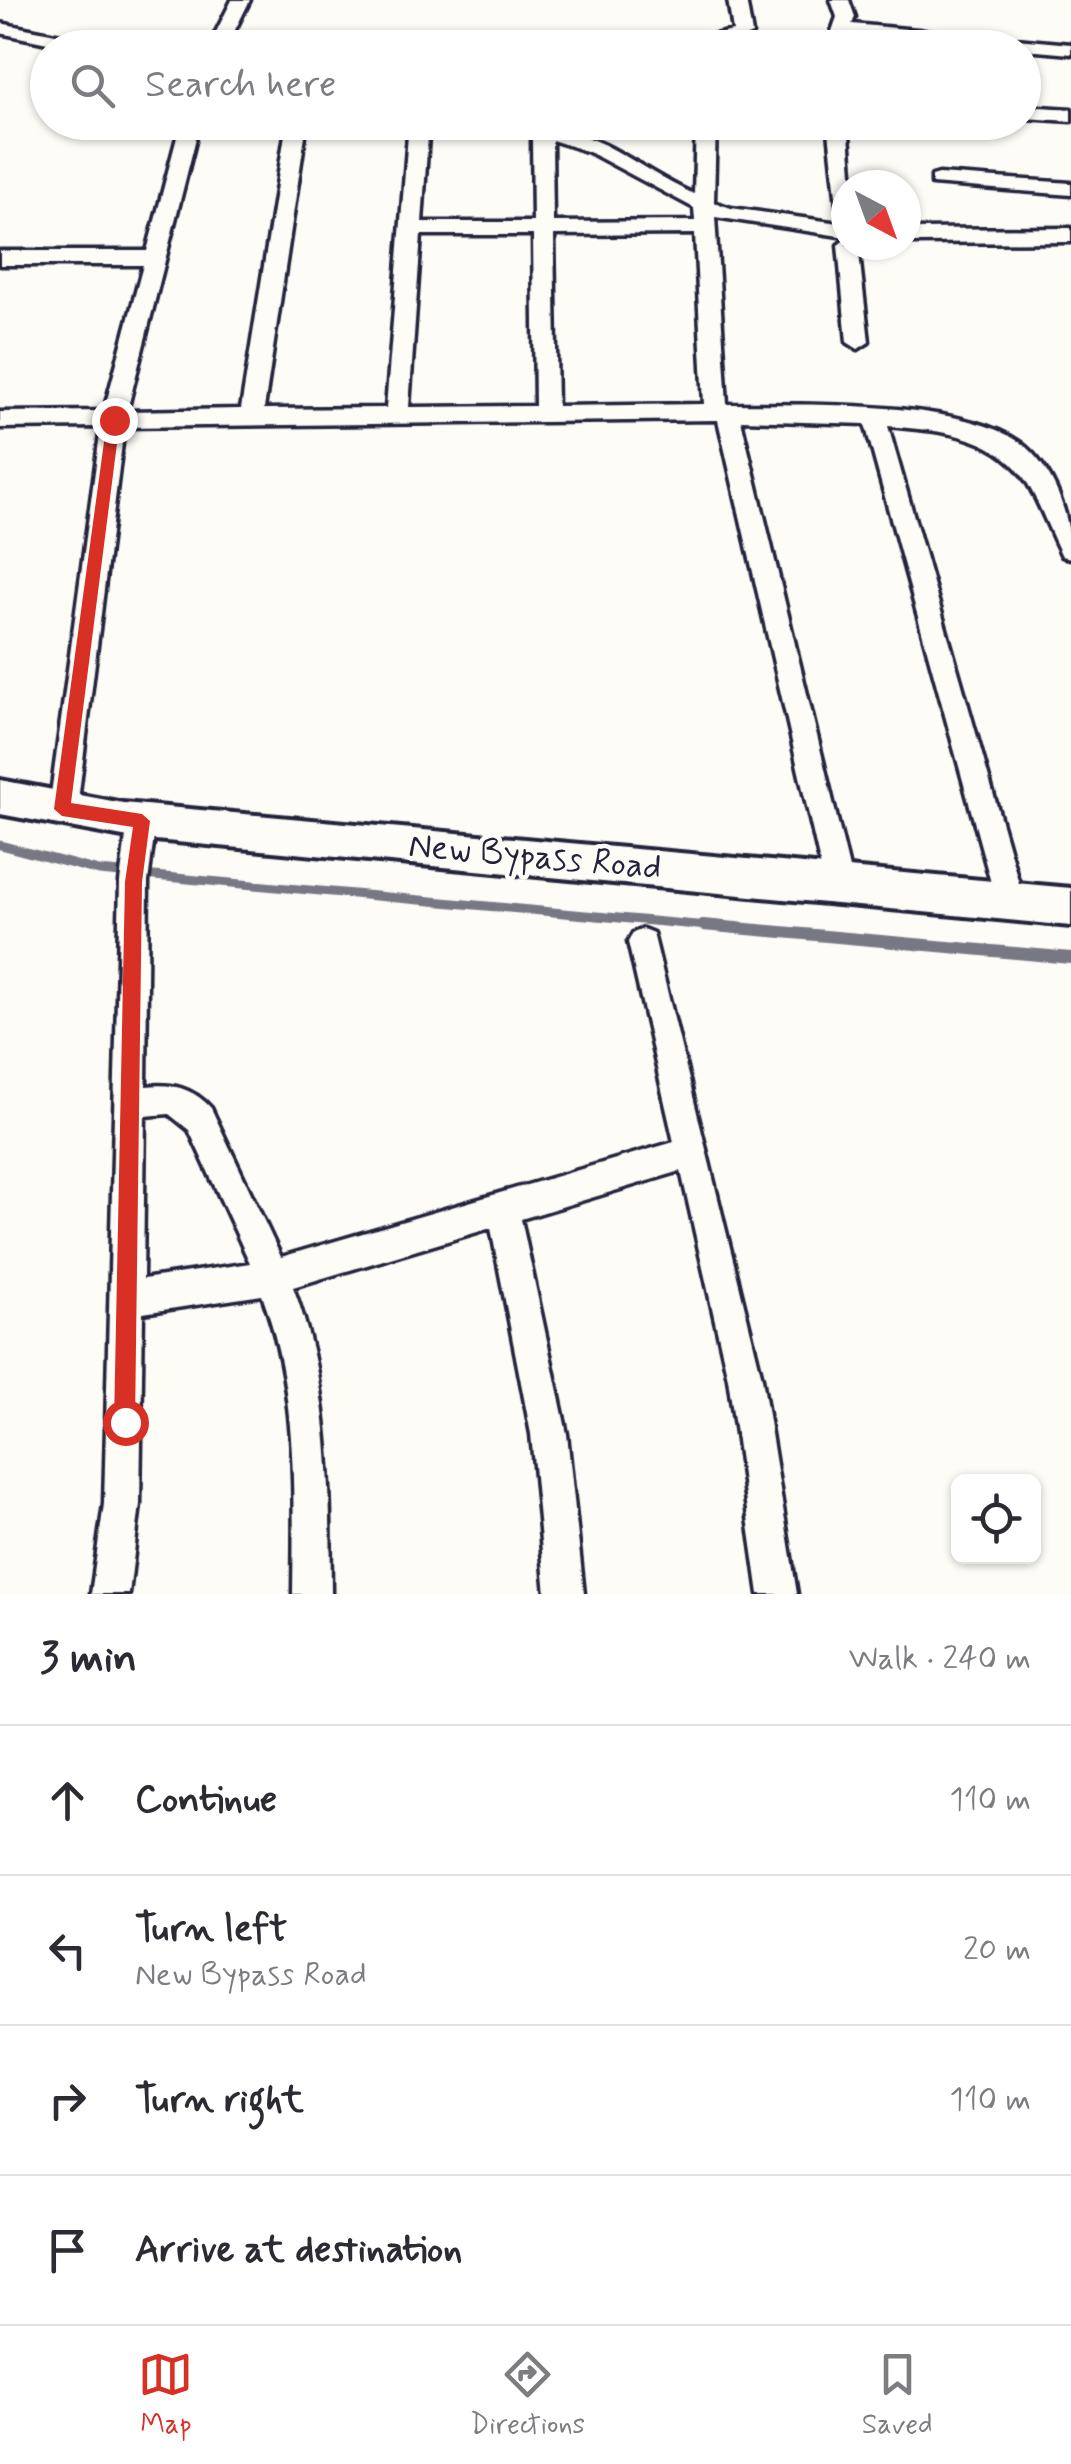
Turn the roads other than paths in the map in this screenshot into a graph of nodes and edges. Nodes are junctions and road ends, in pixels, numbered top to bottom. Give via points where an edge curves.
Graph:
1 (241, 0) edge
2 (737, 0) edge
3 (840, 0) edge
4 (0, 28) edge
5 (227, 30) edge
6 (742, 30) edge
7 (841, 30) edge
8 (30, 34) edge
9 (1041, 48) edge
10 (1071, 49) edge
11 (1041, 113) edge
12 (1071, 115) edge
13 (187, 140) edge
14 (294, 140) edge
15 (418, 140) edge
16 (542, 140) edge
17 (569, 140) edge
18 (706, 140) edge
19 (839, 140) edge
20 (842, 170) edge
21 (939, 180) dead end
22 (1071, 189) edge
23 (704, 216) junction
24 (544, 226) junction
25 (831, 229) edge
26 (411, 230) junction
27 (921, 236) edge
28 (1071, 236) edge
29 (5, 258) edge
30 (154, 258) junction
31 (850, 260) edge
32 (0, 286) edge
33 (858, 342) dead end
34 (722, 412) junction
35 (546, 414) junction
36 (397, 416) junction
37 (252, 418) junction
38 (875, 419) junction
39 (0, 420) edge
40 (114, 420) junction
41 (1071, 549) edge
42 (0, 796) edge
43 (62, 809) junction
44 (140, 835) junction
45 (839, 886) junction
46 (1010, 901) junction
47 (1071, 907) edge
48 (642, 942) dead end
49 (131, 1102) junction
50 (693, 1152) junction
51 (504, 1209) junction
52 (271, 1277) junction
53 (128, 1298) junction
54 (110, 1594) edge
55 (312, 1594) edge
56 (566, 1594) edge
57 (778, 1594) edge

1 - 5 street
2 - 6 street
3 - 7 street via 846,18
4 - 8 street
9 - 10 street
11 - 12 street
13 - 30 street
14 - 37 street
15 - 26 street
16 - 24 street
17 - 23 street via 596,148
18 - 23 street
19 - 20 street
21 - 22 street
23 - 24 street
23 - 25 street
23 - 34 street
24 - 26 street
24 - 35 street
26 - 36 street
27 - 28 street
29 - 30 street
29 - 32 street
30 - 40 street
31 - 33 street
34 - 35 street
34 - 38 street
34 - 45 street
35 - 36 street
36 - 37 street
37 - 40 street
38 - 41 street via 966,428 1000,439 1028,465
38 - 46 street
39 - 40 street
40 - 43 street
42 - 43 main road, New Bypass Road
43 - 44 main road, New Bypass Road
44 - 45 main road, New Bypass Road
44 - 49 street
45 - 46 main road, New Bypass Road
46 - 47 main road, New Bypass Road
48 - 50 street
49 - 52 street via 182,1100 191,1107
49 - 53 street
50 - 51 street
50 - 57 street via 745,1378
51 - 52 street
51 - 56 street via 549,1434
52 - 53 street
52 - 55 street via 307,1407
53 - 54 street via 122,1504

